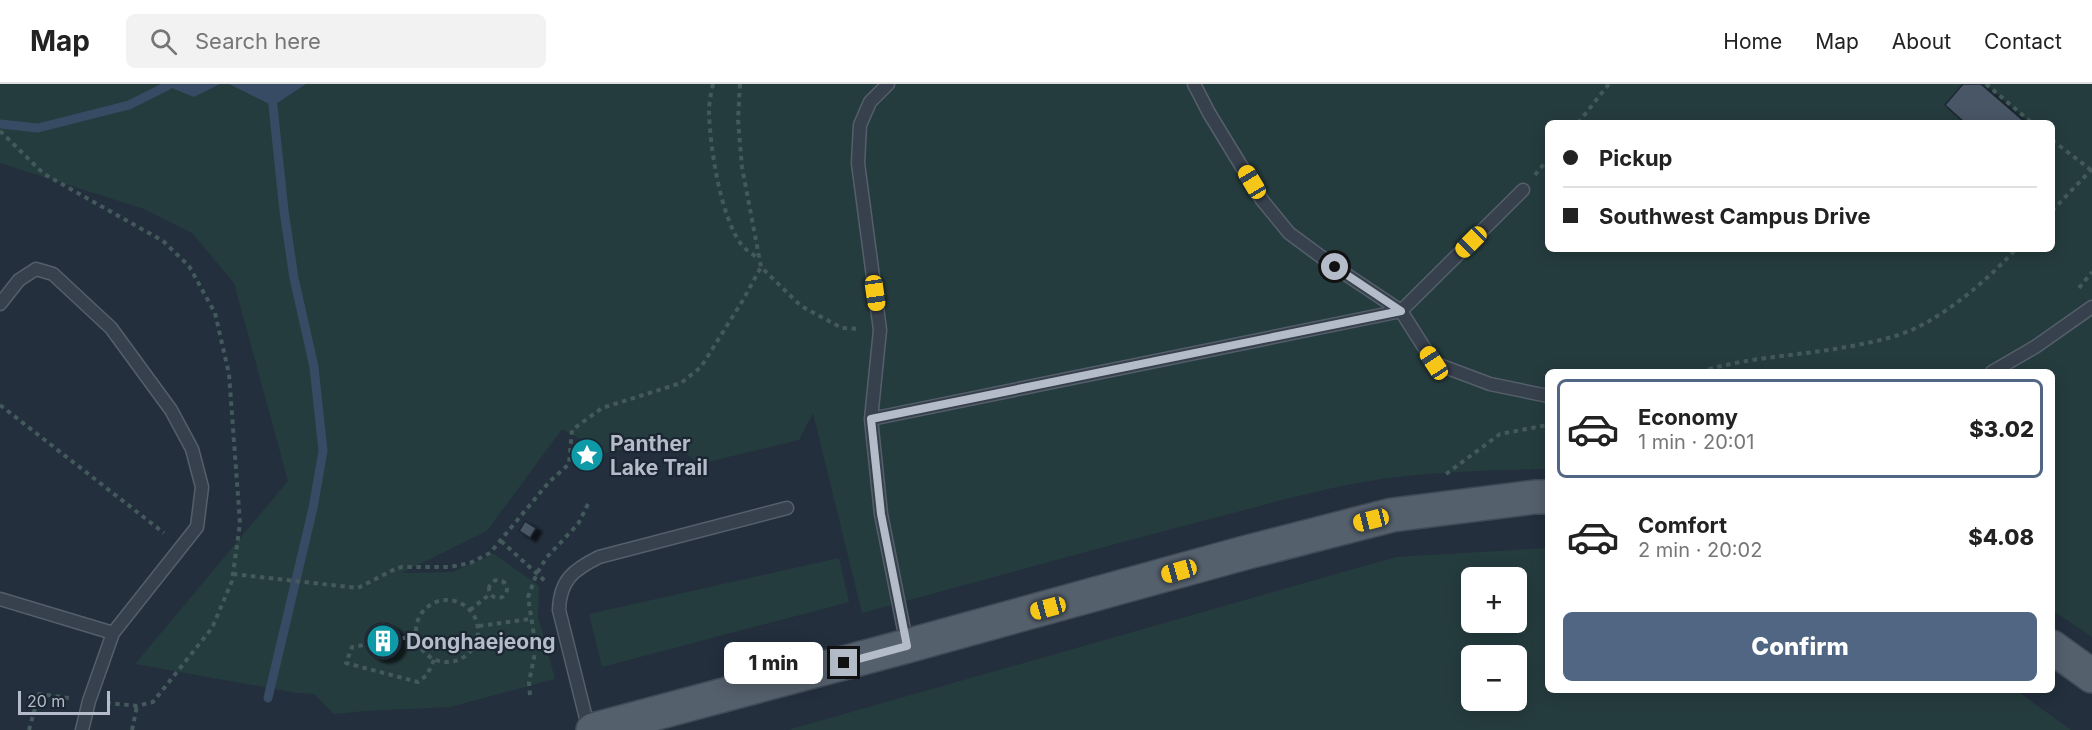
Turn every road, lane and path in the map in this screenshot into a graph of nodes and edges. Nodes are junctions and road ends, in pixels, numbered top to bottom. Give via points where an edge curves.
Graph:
1 (712, 84) edge
2 (740, 84) edge
3 (888, 84) edge
4 (1194, 84) edge
5 (1609, 84) edge
6 (1986, 84) edge
7 (1580, 120) edge
8 (2028, 120) edge
9 (2055, 142) edge
10 (2092, 169) edge
11 (1523, 190) dead end
12 (2055, 208) edge
13 (2013, 252) edge
14 (759, 259) junction
15 (761, 267) junction
16 (0, 304) edge
17 (2092, 307) edge
18 (1401, 311) junction
19 (880, 330) junction
20 (1714, 369) edge
21 (1997, 369) edge
22 (1545, 395) edge
23 (0, 405) edge
24 (871, 419) junction
25 (1545, 426) edge
26 (1443, 476) dead end
27 (1545, 497) edge
28 (787, 508) dead end
29 (501, 541) junction
30 (181, 547) junction
31 (233, 574) dead end
32 (490, 594) junction
33 (559, 595) junction
34 (0, 599) edge
35 (470, 610) junction
36 (530, 619) dead end
37 (479, 626) junction
38 (113, 633) junction
39 (416, 636) junction
40 (907, 646) junction
41 (2055, 649) edge
42 (434, 660) junction
43 (2092, 676) edge
44 (137, 706) dead end
45 (82, 730) edge
46 (132, 730) edge
47 (591, 730) edge

1 - 14 path via 711,142 723,203 741,245
2 - 14 path via 742,166
3 - 19 lane via 870,102 860,125 858,163
4 - 18 lane via 1262,200 1289,232
5 - 7 path
6 - 8 path
9 - 10 path
10 - 12 path
11 - 18 lane
13 - 20 path via 1959,302 1918,327 1881,339
14 - 15 path
15 - 19 path via 801,306 842,328
15 - 29 path via 701,367 681,383 602,408 572,430 569,464 549,482
16 - 30 lane via 19,280 36,268 53,274 111,328 171,410 192,449 202,487 197,527
17 - 21 lane
18 - 22 lane via 1434,363 1490,384
18 - 24 lane
19 - 24 lane
23 - 30 path
24 - 40 lane via 881,514
25 - 26 path via 1500,434
27 - 40 main road via 1392,515
28 - 33 lane via 599,557 578,567
29 - 31 path via 490,553 464,565 395,568 358,588
29 - 33 path
30 - 38 lane
32 - 32 path via 492,580 506,583 504,597
32 - 35 path
33 - 47 lane via 559,610
34 - 38 lane
35 - 37 path
35 - 39 path via 455,600 431,604 422,613
36 - 37 path
37 - 42 path via 478,639 464,658 452,662
38 - 45 lane
39 - 42 path via 420,648
39 - 42 path via 352,647 346,663 418,682 427,675
40 - 47 main road
41 - 43 main road
44 - 46 path

